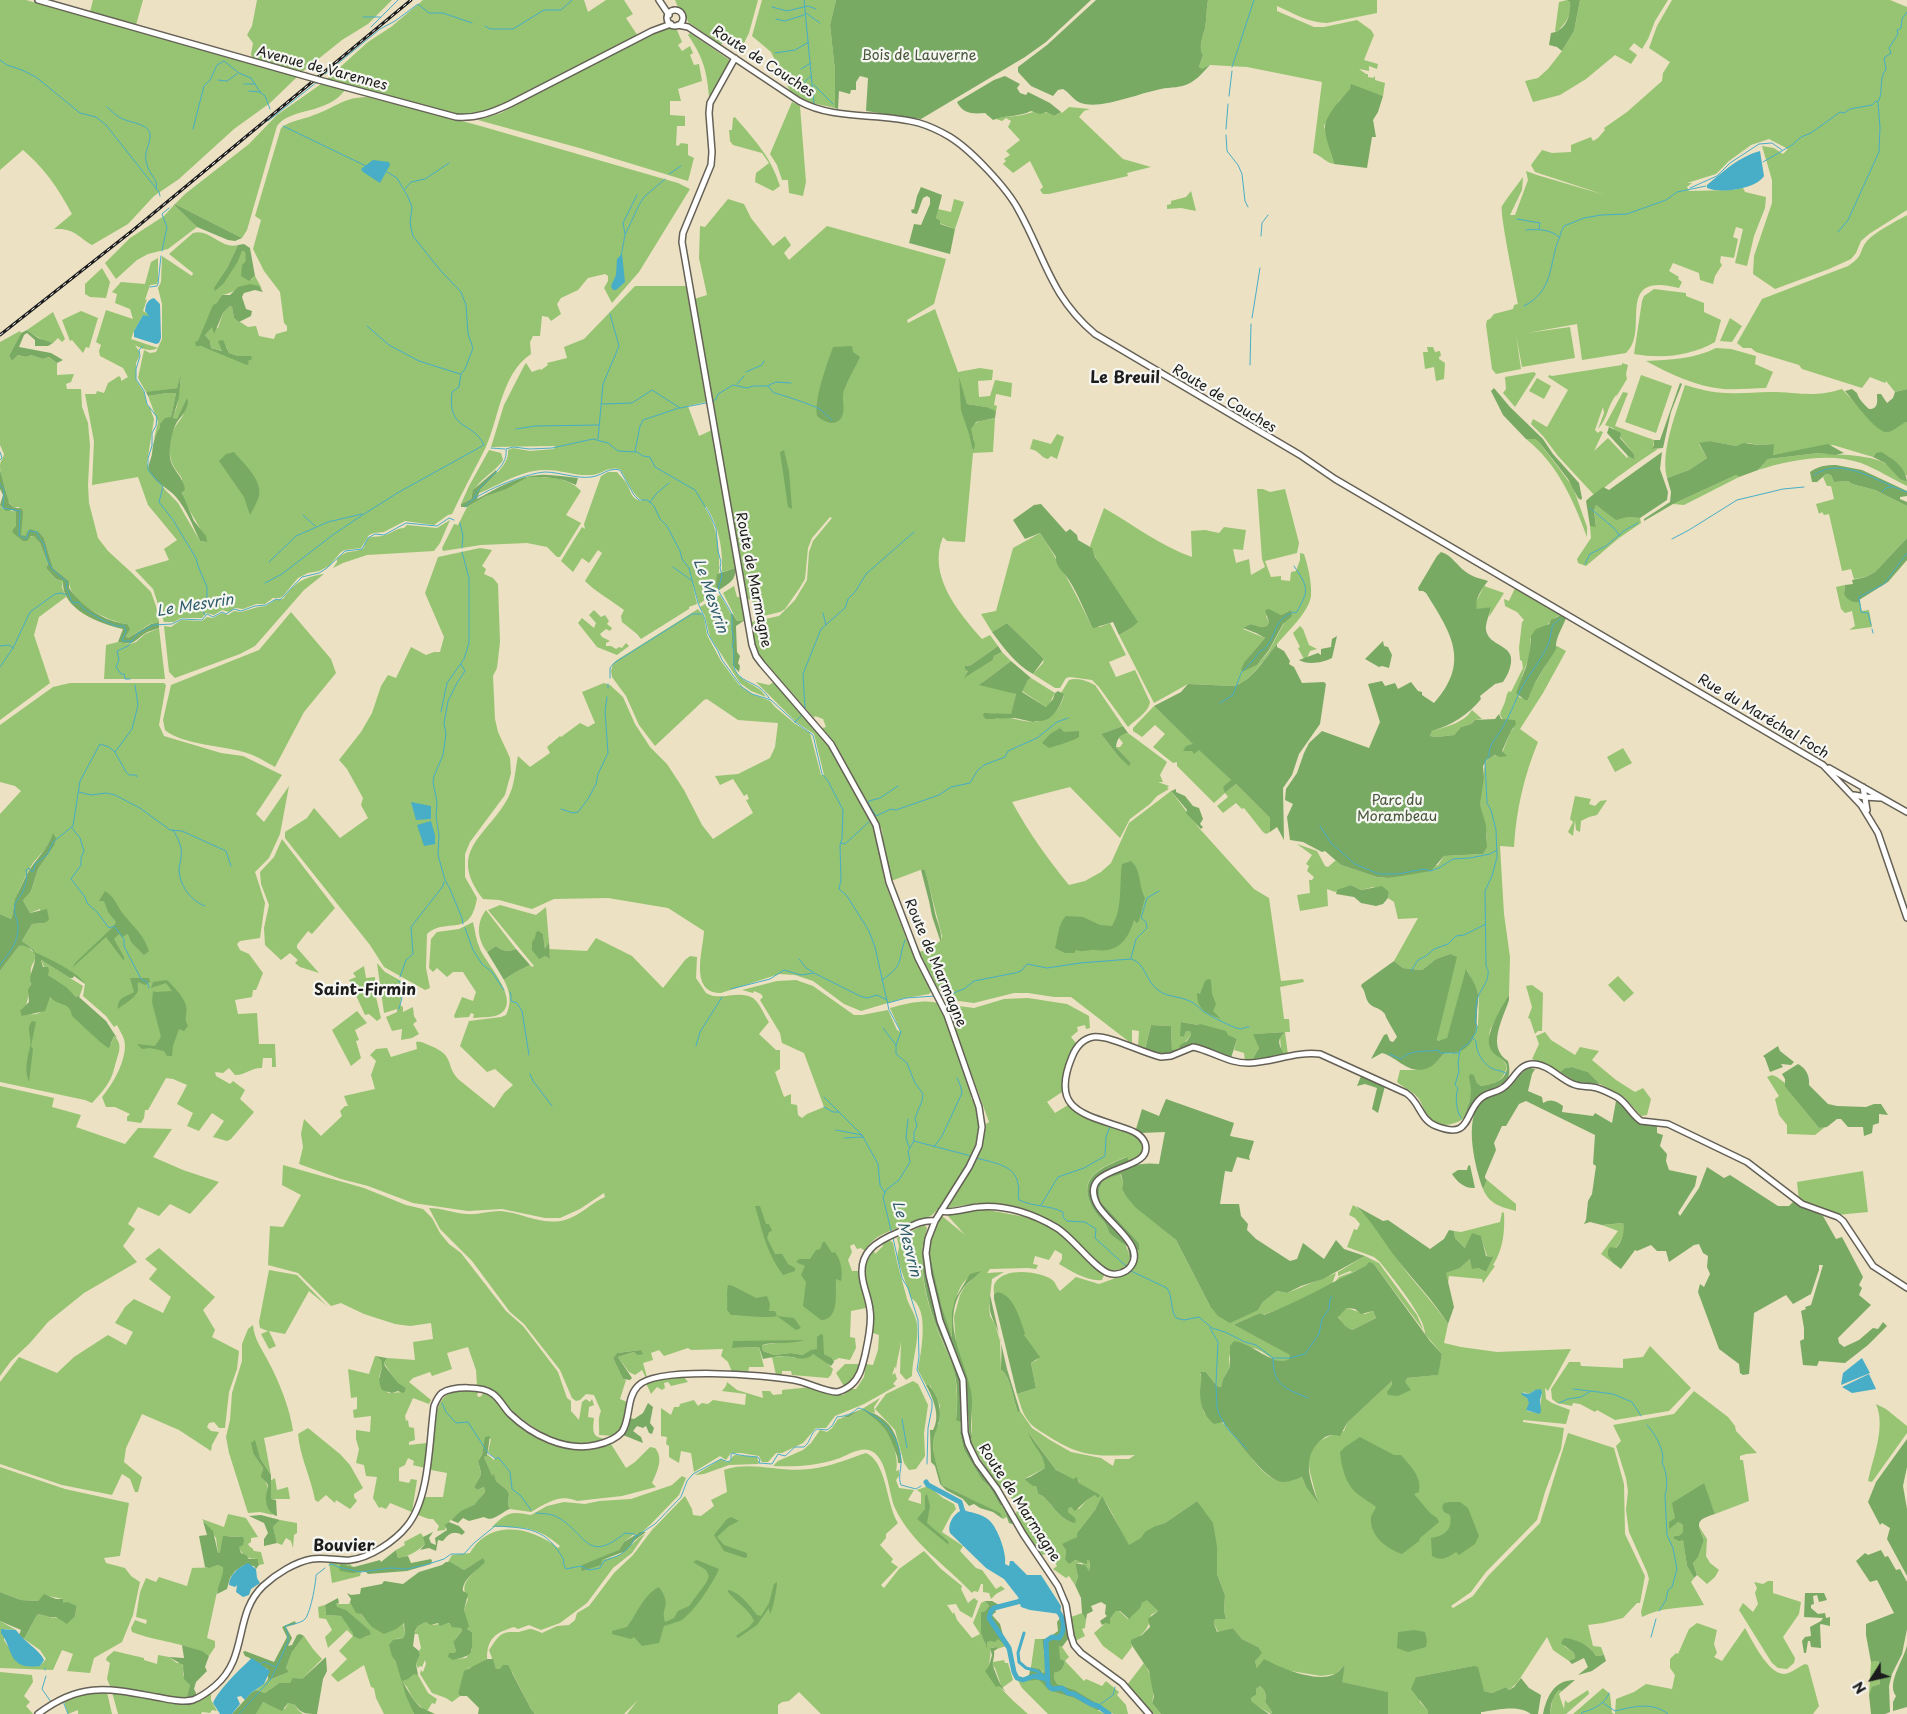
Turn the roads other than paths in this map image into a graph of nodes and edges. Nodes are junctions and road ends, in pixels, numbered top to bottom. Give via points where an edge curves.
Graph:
1 (38, 0) edge
2 (661, 2) edge
3 (670, 17) junction
4 (683, 20) junction
5 (678, 25) junction
6 (697, 33) junction
7 (735, 58) junction
8 (1538, 598) joint
9 (1823, 765) junction
10 (1864, 787) junction
11 (1851, 793) junction
12 (1865, 798) junction
13 (1885, 799) junction
14 (1907, 812) edge
15 (1868, 816) junction
16 (1907, 918) edge
17 (941, 1211) junction
18 (935, 1221) junction
19 (1907, 1288) edge
20 (38, 1714) edge
21 (1149, 1714) edge

1 - 3 main road, Avenue de Varennes, bridge via 465,118 499,110 652,31
2 - 3 main road
3 - 4 main road, Route de Couches via 677,11
3 - 5 main road, Route de Couches
4 - 5 main road
4 - 6 main road, Route de Couches
5 - 6 main road, Route de Couches
6 - 7 main road, Route de Couches
7 - 8 main road, Route de Couches via 809,106 917,122 950,138 970,153 1015,205 1059,294 1095,334
7 - 17 main road, Route de Marmagne via 710,103 711,165 682,242 751,637 754,651 762,664 831,744 876,825 888,882 918,958 947,1015 975,1092 982,1122 979,1146
8 - 9 main road, Rue du Maréchal Foch
9 - 10 main road
9 - 11 main road, Rue du Maréchal Foch
10 - 12 main road
10 - 13 main road
11 - 12 main road
11 - 15 main road, Rue du Maréchal Foch
12 - 13 main road
12 - 15 main road
13 - 14 main road
15 - 16 main road, Rue du Maréchal Foch via 1881,838
17 - 18 main road, Route de Marmagne
17 - 19 main road via 992,1207 1028,1214 1063,1232 1103,1270 1113,1274 1123,1272 1132,1264 1134,1250 1130,1241 1101,1211 1095,1188 1108,1172 1140,1160 1146,1148 1137,1134 1084,1114 1070,1103 1065,1094 1065,1078 1073,1054 1088,1038 1100,1037 1161,1057 1193,1047 1242,1063 1315,1054 1406,1093 1416,1101 1428,1122 1455,1130 1465,1125 1479,1100 1503,1088 1520,1068 1540,1065 1574,1085 1599,1088 1618,1098 1641,1121 1668,1124 1747,1162 1802,1204 1846,1224 1873,1266
18 - 20 main road via 922,1222 872,1247 863,1264 862,1275 871,1312 869,1329 860,1374 844,1390 832,1391 792,1380 698,1373 650,1379 633,1392 626,1423 618,1436 609,1442 582,1447 563,1445 539,1434 511,1415 488,1391 472,1388 448,1391 439,1396 434,1406 425,1479 416,1513 408,1526 362,1558 321,1558 296,1563 264,1586 248,1608 233,1664 226,1676 211,1689 198,1698 182,1701 96,1689 65,1697
18 - 21 main road, Route de Marmagne via 928,1239 927,1262 940,1321 963,1380 968,1444 1063,1594 1072,1641 1077,1649 1122,1683

